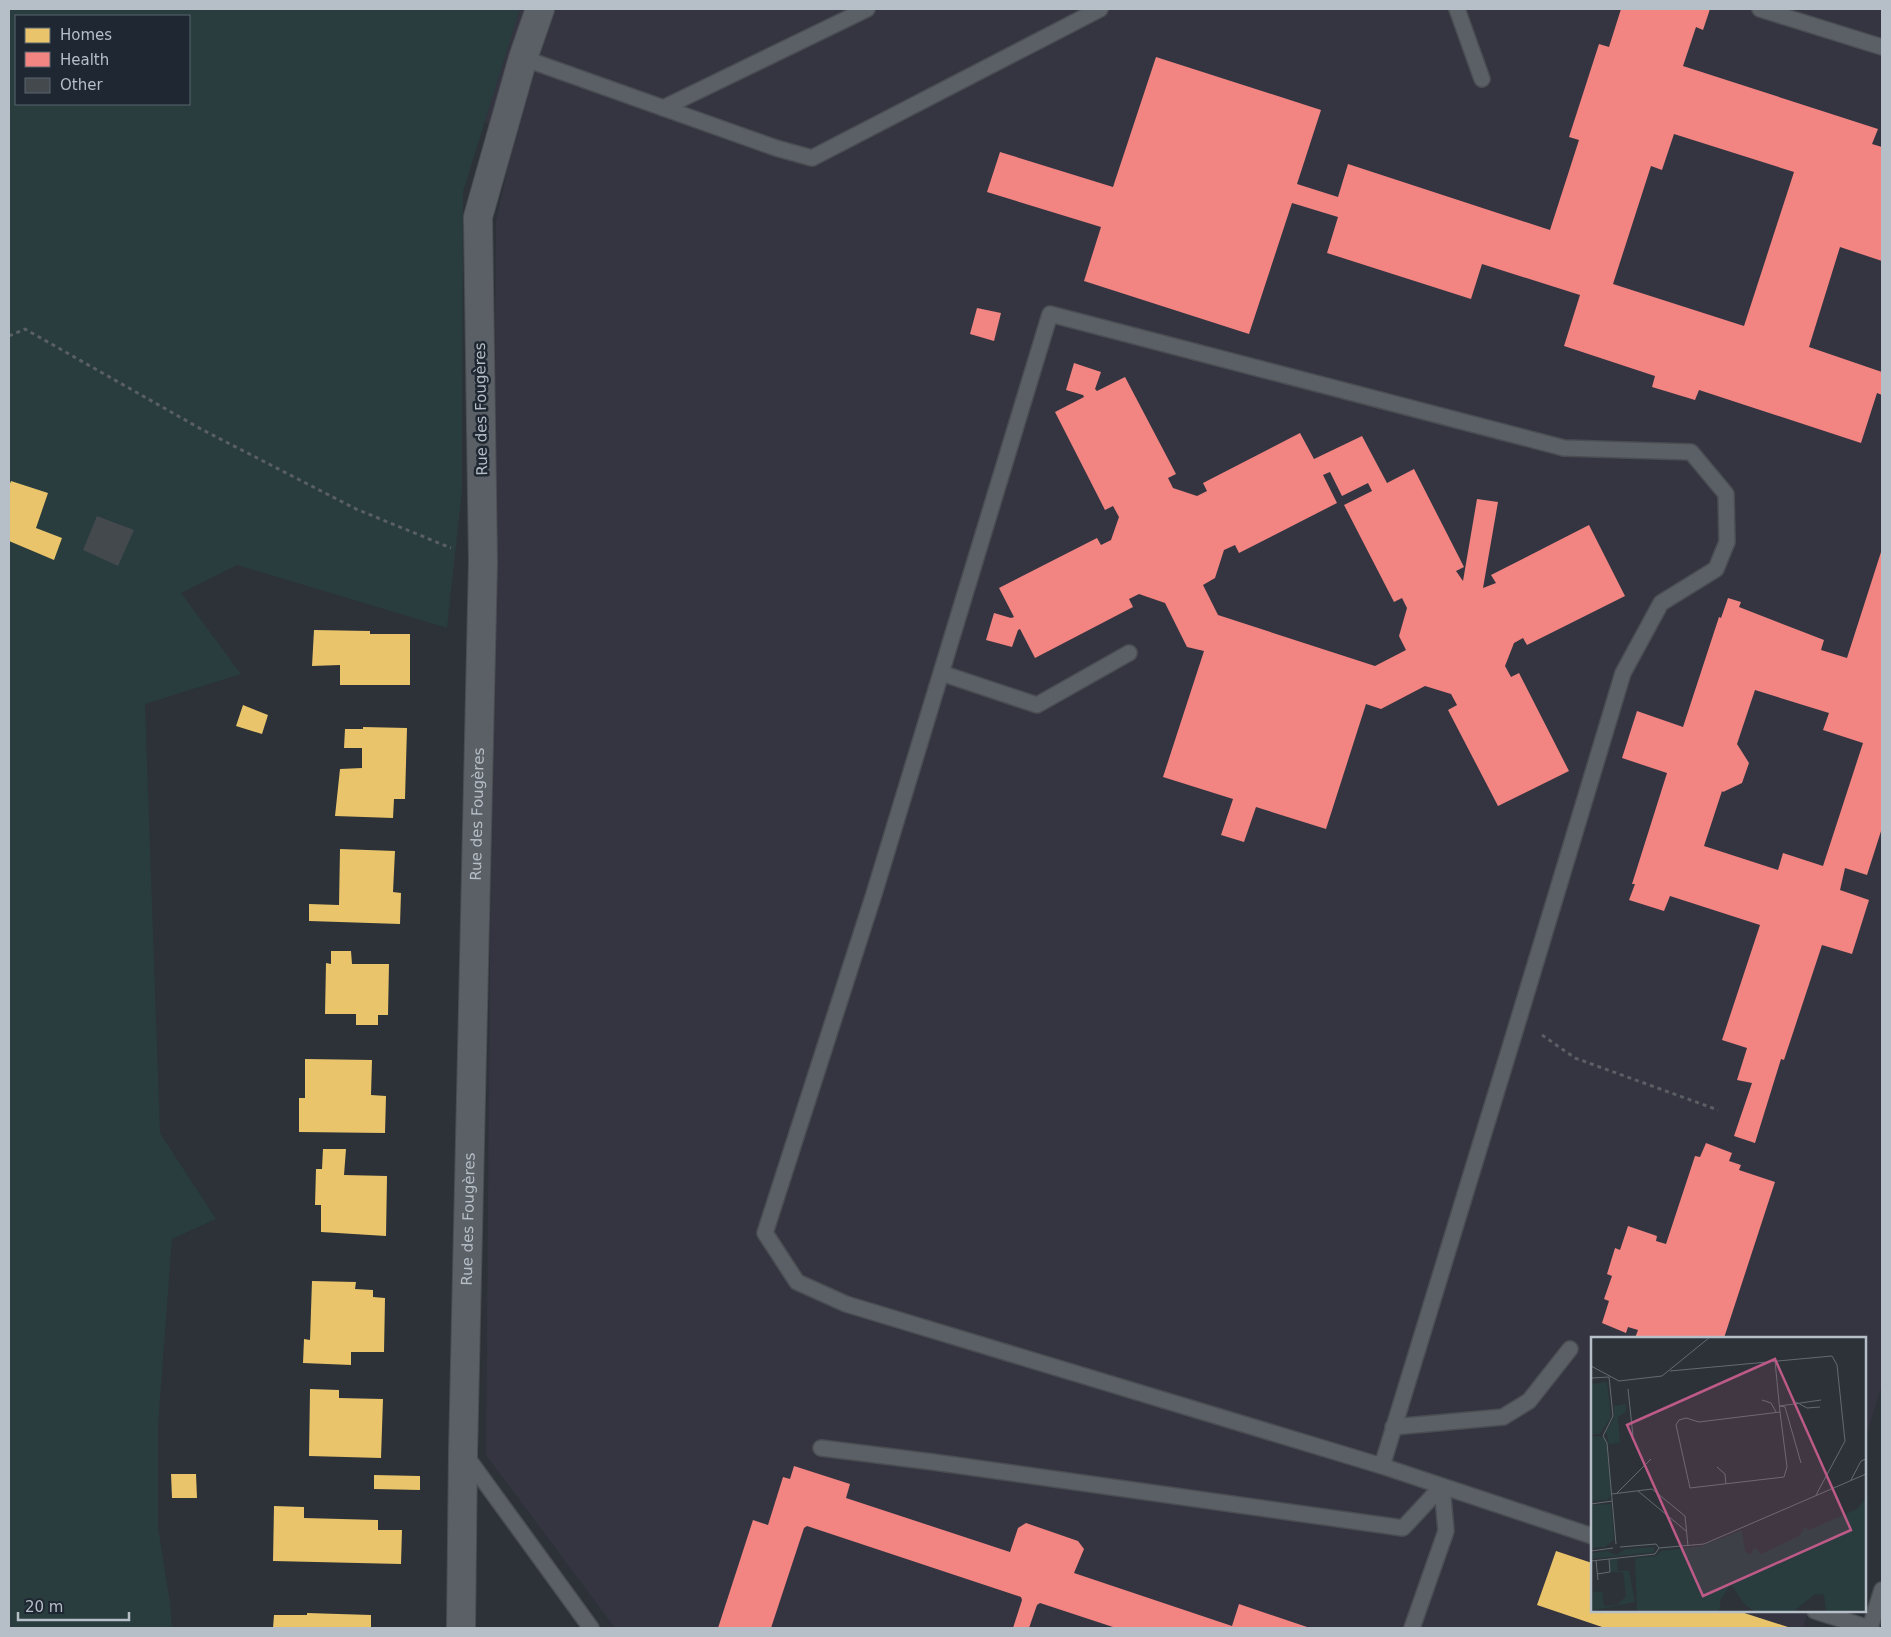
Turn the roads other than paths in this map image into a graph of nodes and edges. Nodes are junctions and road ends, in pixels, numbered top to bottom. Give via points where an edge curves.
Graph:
1 (540, 9) edge
2 (867, 9) edge
3 (1100, 9) edge
4 (1457, 9) edge
5 (1760, 9) edge
6 (1882, 47) edge
7 (523, 58) junction
8 (1482, 79) dead end
9 (663, 108) junction
10 (1130, 653) dead end
11 (941, 673) junction
12 (1570, 1349) dead end
13 (1393, 1427) junction
14 (821, 1448) dead end
15 (463, 1452) junction
16 (1382, 1466) junction
17 (1442, 1486) junction
18 (1591, 1536) edge
19 (1882, 1590) edge
20 (1818, 1612) edge
21 (461, 1628) edge
22 (591, 1628) edge
23 (1412, 1628) edge
24 (1870, 1628) edge

1 - 7 street, Rue des Fougères
2 - 9 lane
3 - 9 lane via 812,158
4 - 8 lane
5 - 6 lane
7 - 9 lane
7 - 15 street, Rue des Fougères via 478,217 483,562
10 - 11 lane via 1037,705
11 - 13 lane via 1050,314 1564,448 1691,452 1726,494 1727,542 1716,569 1661,603 1623,673
11 - 16 lane via 765,1233 797,1282 846,1304
12 - 13 lane via 1529,1400 1503,1416
13 - 16 lane
14 - 17 lane via 1403,1528
15 - 21 street, Rue des Fougères
15 - 22 lane
16 - 17 lane
17 - 18 lane
17 - 23 lane via 1446,1531
19 - 24 lane
20 - 24 lane

